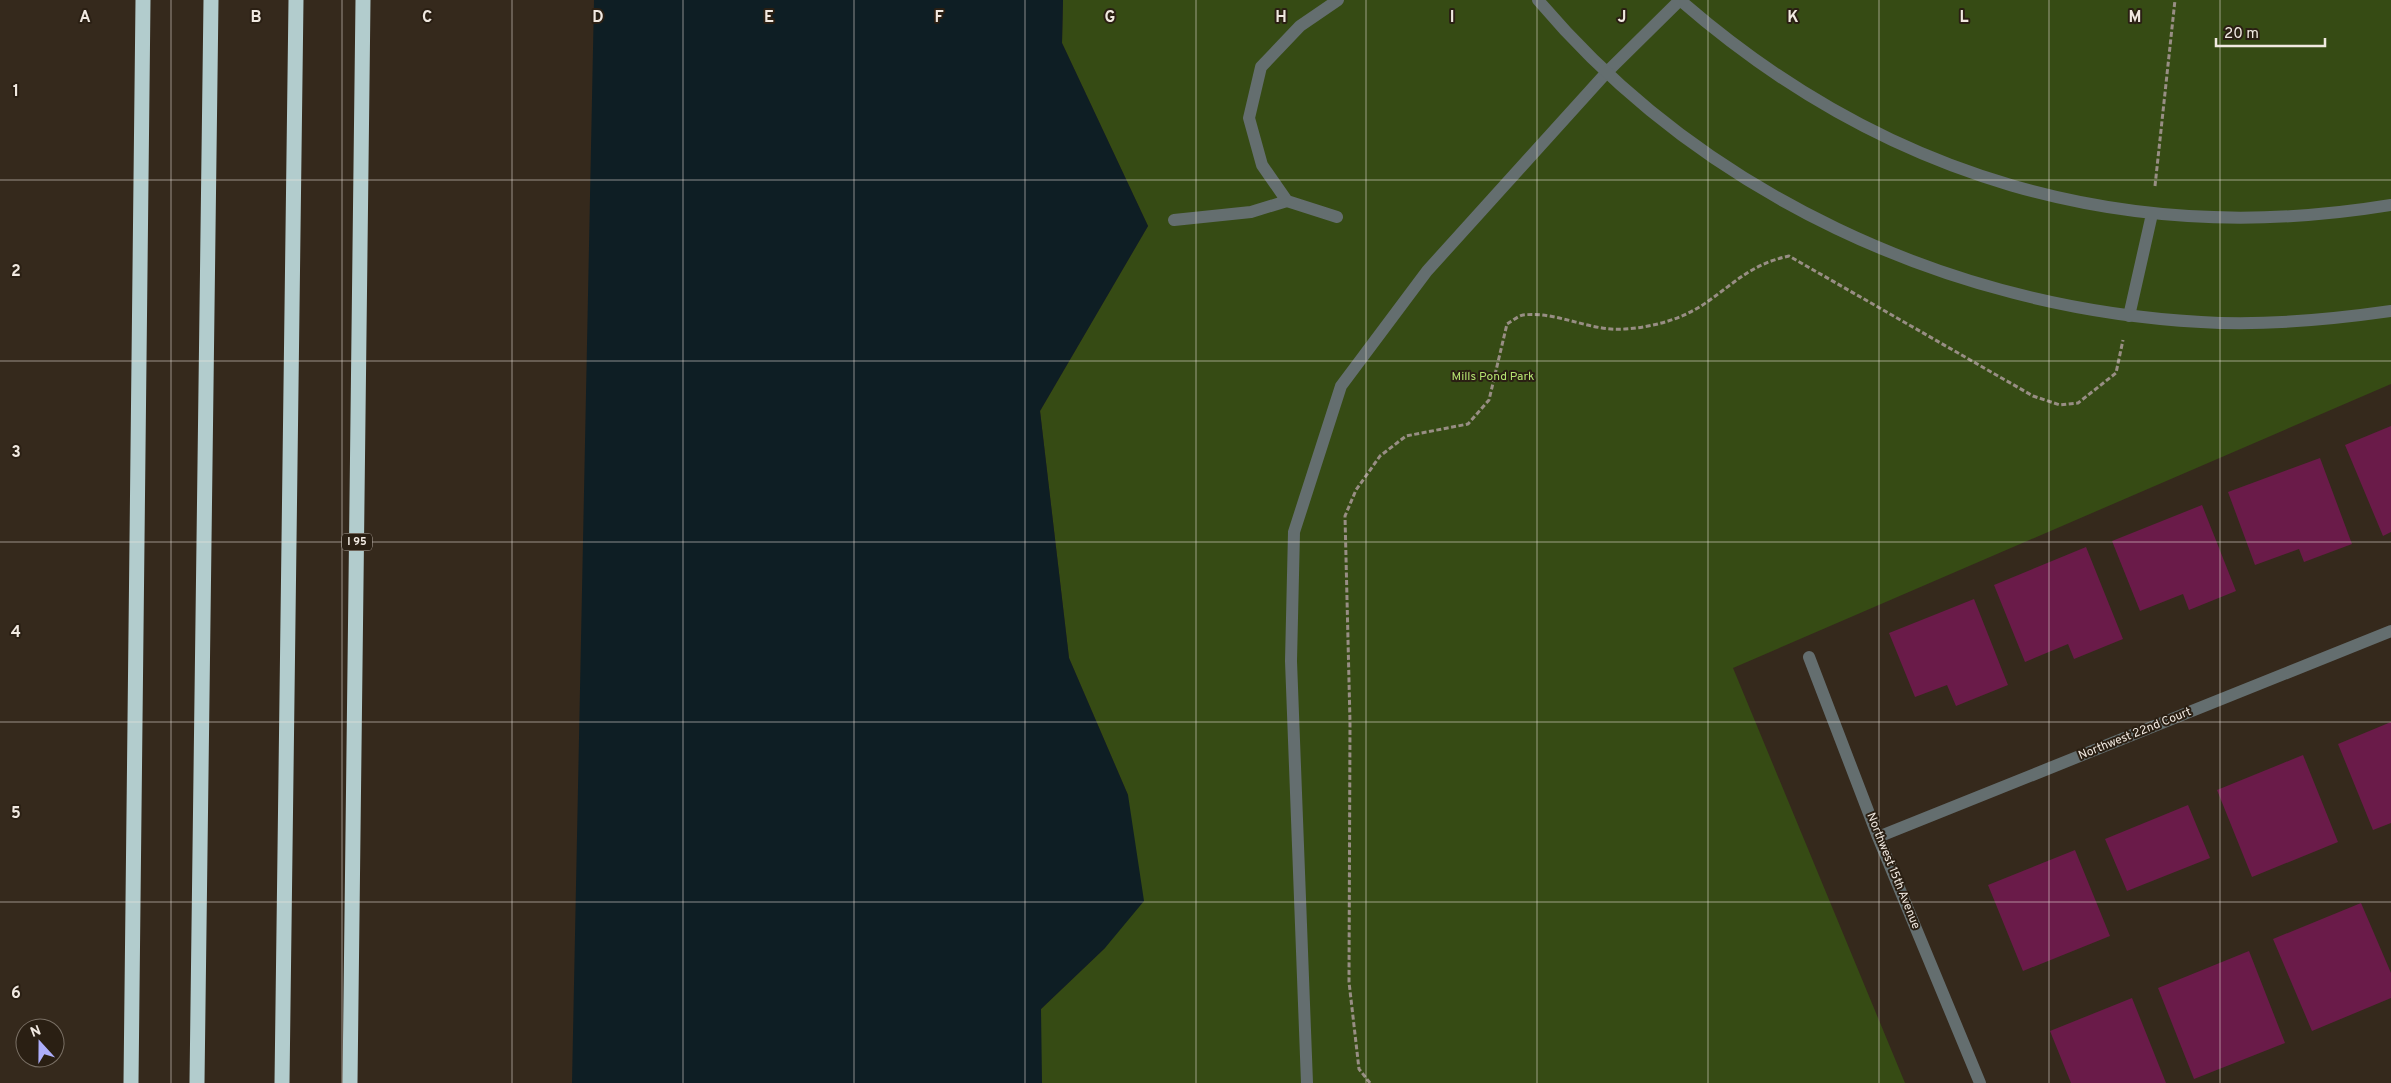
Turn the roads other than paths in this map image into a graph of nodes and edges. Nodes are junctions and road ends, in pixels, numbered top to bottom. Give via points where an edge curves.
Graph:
1 (143, 0) edge
2 (211, 0) edge
3 (296, 0) edge
4 (363, 0) edge
5 (1338, 0) edge
6 (1538, 0) edge
7 (1680, 0) edge
8 (1606, 72) junction
9 (1287, 201) junction
10 (2391, 205) edge
11 (2152, 214) junction
12 (1337, 217) dead end
13 (1174, 220) dead end
14 (2391, 312) edge
15 (2129, 316) junction
16 (2391, 631) edge
17 (1809, 657) dead end
18 (1878, 837) junction
19 (131, 1083) edge
20 (197, 1083) edge
21 (282, 1083) edge
22 (350, 1083) edge
23 (1307, 1083) edge
24 (1980, 1083) edge

1 - 19 highway
2 - 20 highway
3 - 21 highway
4 - 22 highway, I 95
5 - 9 street via 1300,26 1260,67 1249,118 1262,165
6 - 8 street
7 - 8 street
7 - 11 street via 1761,65 1820,104 1882,136 1946,164 2014,186 2082,203
8 - 15 street via 1662,120 1721,163 1783,202 1848,235 1916,264 1985,286 2057,304
8 - 23 street via 1427,271 1342,386 1294,532 1292,661
9 - 12 street
9 - 13 street via 1251,212
10 - 11 street via 2282,217 2216,218
11 - 15 street
14 - 15 street via 2276,323 2202,322
16 - 18 street, Northwest 22nd Court
17 - 18 street, Northwest 15th Avenue
18 - 24 street, Northwest 15th Avenue

